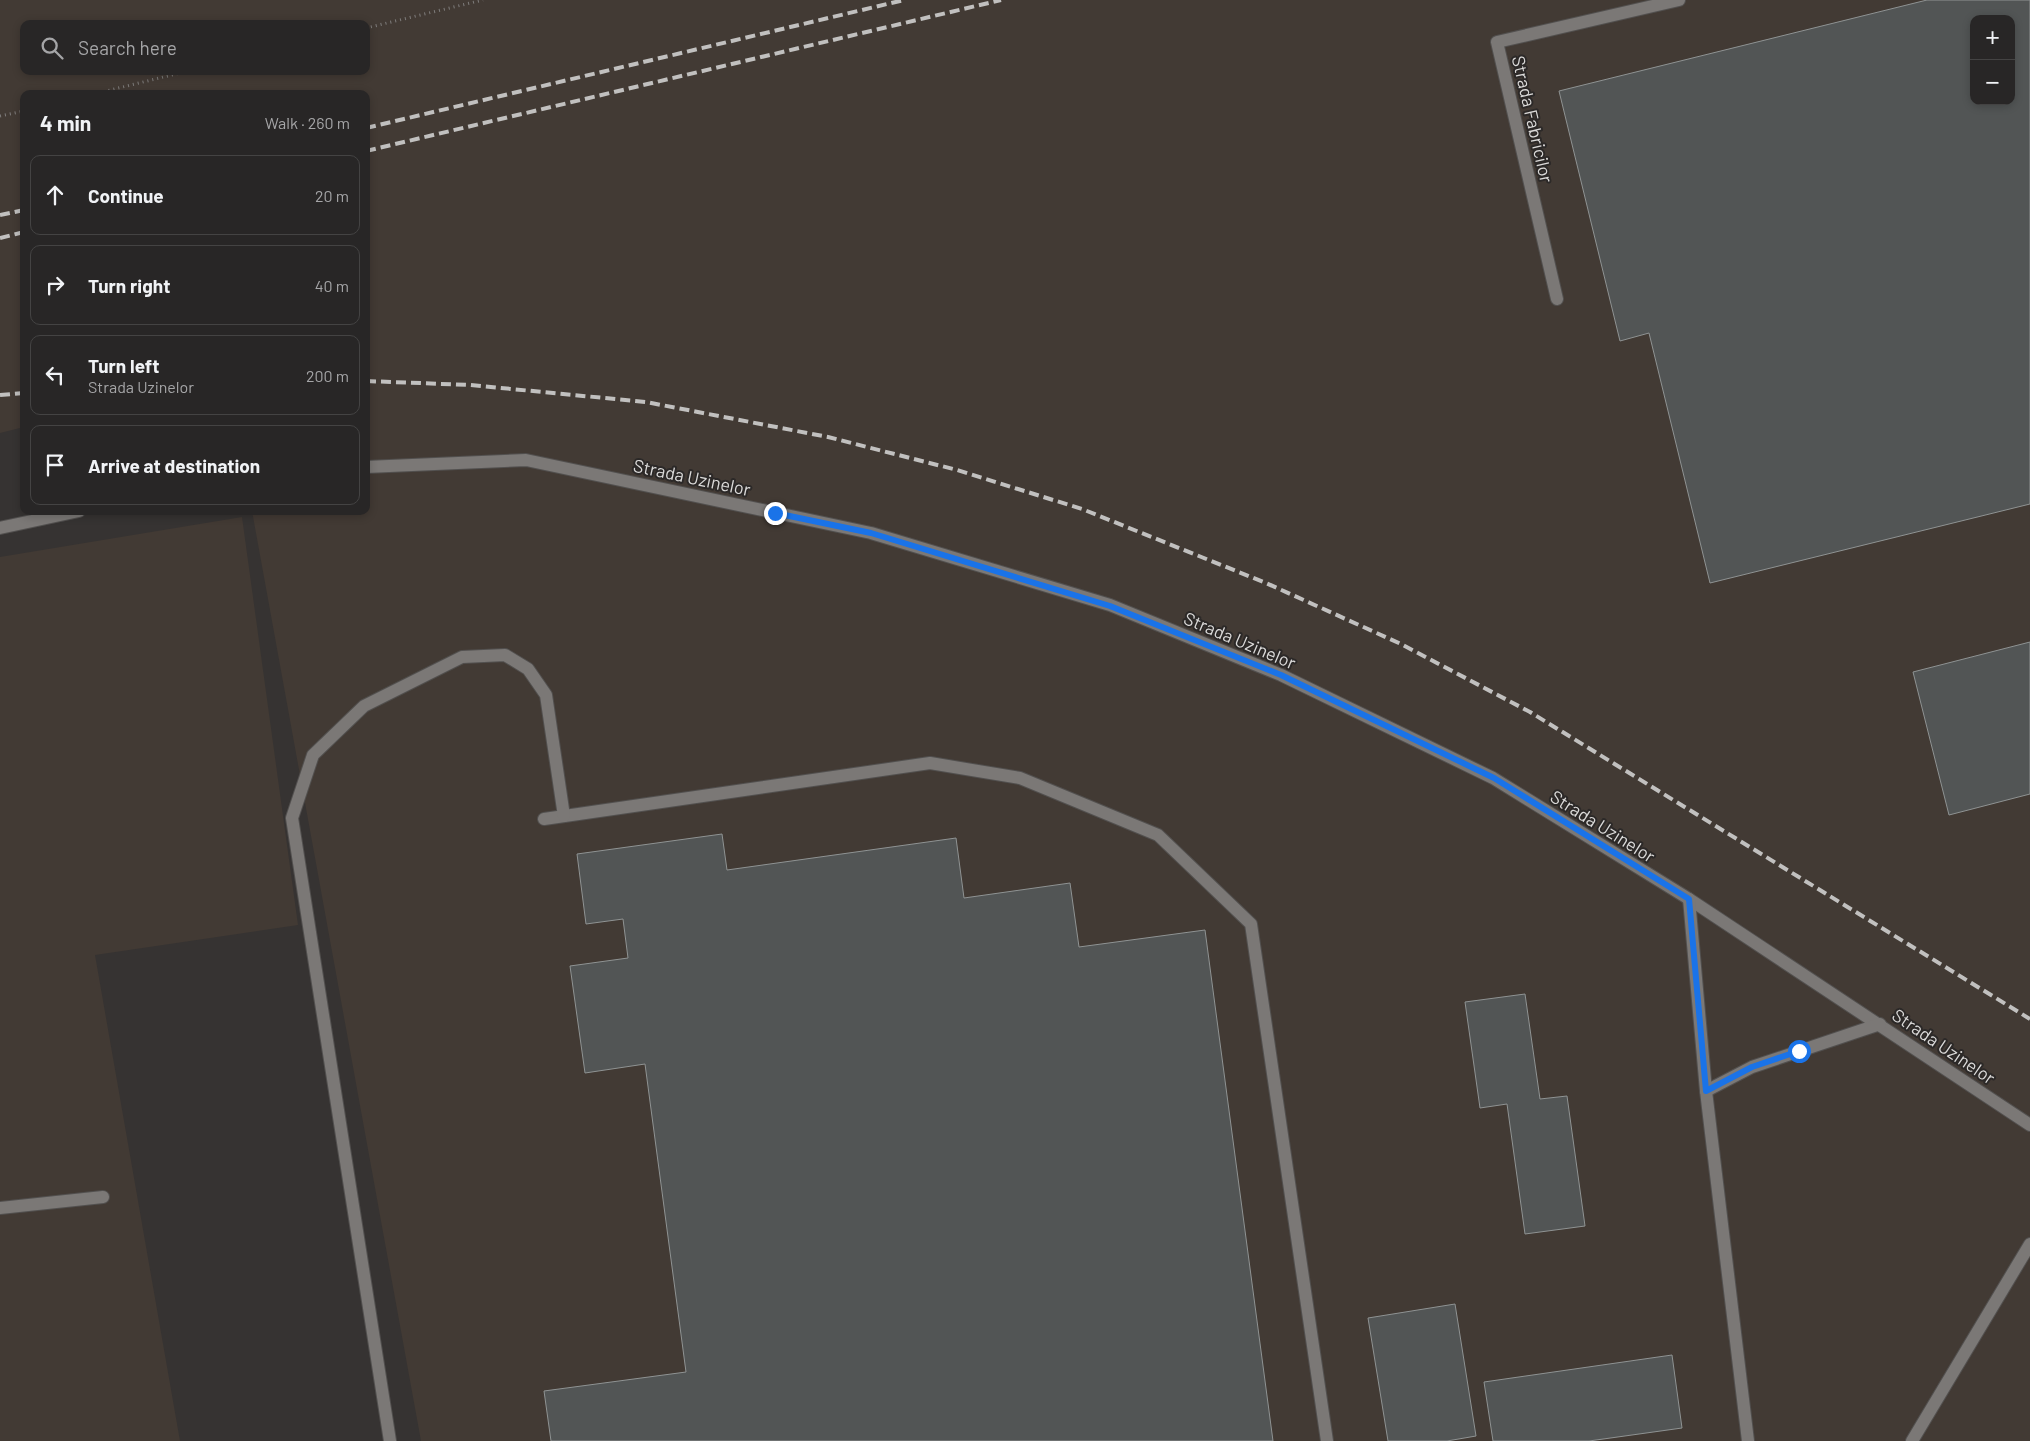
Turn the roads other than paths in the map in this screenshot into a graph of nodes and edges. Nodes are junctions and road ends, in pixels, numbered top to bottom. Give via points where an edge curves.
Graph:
1 (1679, 0) edge
2 (1557, 299) dead end
3 (370, 467) edge
4 (60, 515) edge
5 (0, 528) edge
6 (564, 816) junction
7 (544, 819) dead end
8 (1689, 899) junction
9 (1880, 1024) junction
10 (1706, 1091) junction
11 (2030, 1125) edge
12 (103, 1197) dead end
13 (0, 1208) edge
14 (2030, 1244) edge
15 (390, 1441) edge
16 (1327, 1441) edge
17 (1748, 1441) edge
18 (1912, 1441) edge

1 - 2 street, Strada Fabricilor via 1497,42
3 - 8 street, Strada Uzinelor via 526,460 871,533 1110,606 1281,675 1494,778
4 - 5 street
6 - 7 street
6 - 15 street via 546,695 528,669 504,655 462,657 364,706 313,755 292,818
6 - 16 street via 930,763 1020,778 1158,835 1251,924
8 - 9 street, Strada Uzinelor
8 - 10 street
9 - 10 street via 1752,1067
9 - 11 street, Strada Uzinelor
10 - 17 street
12 - 13 street
14 - 18 street

